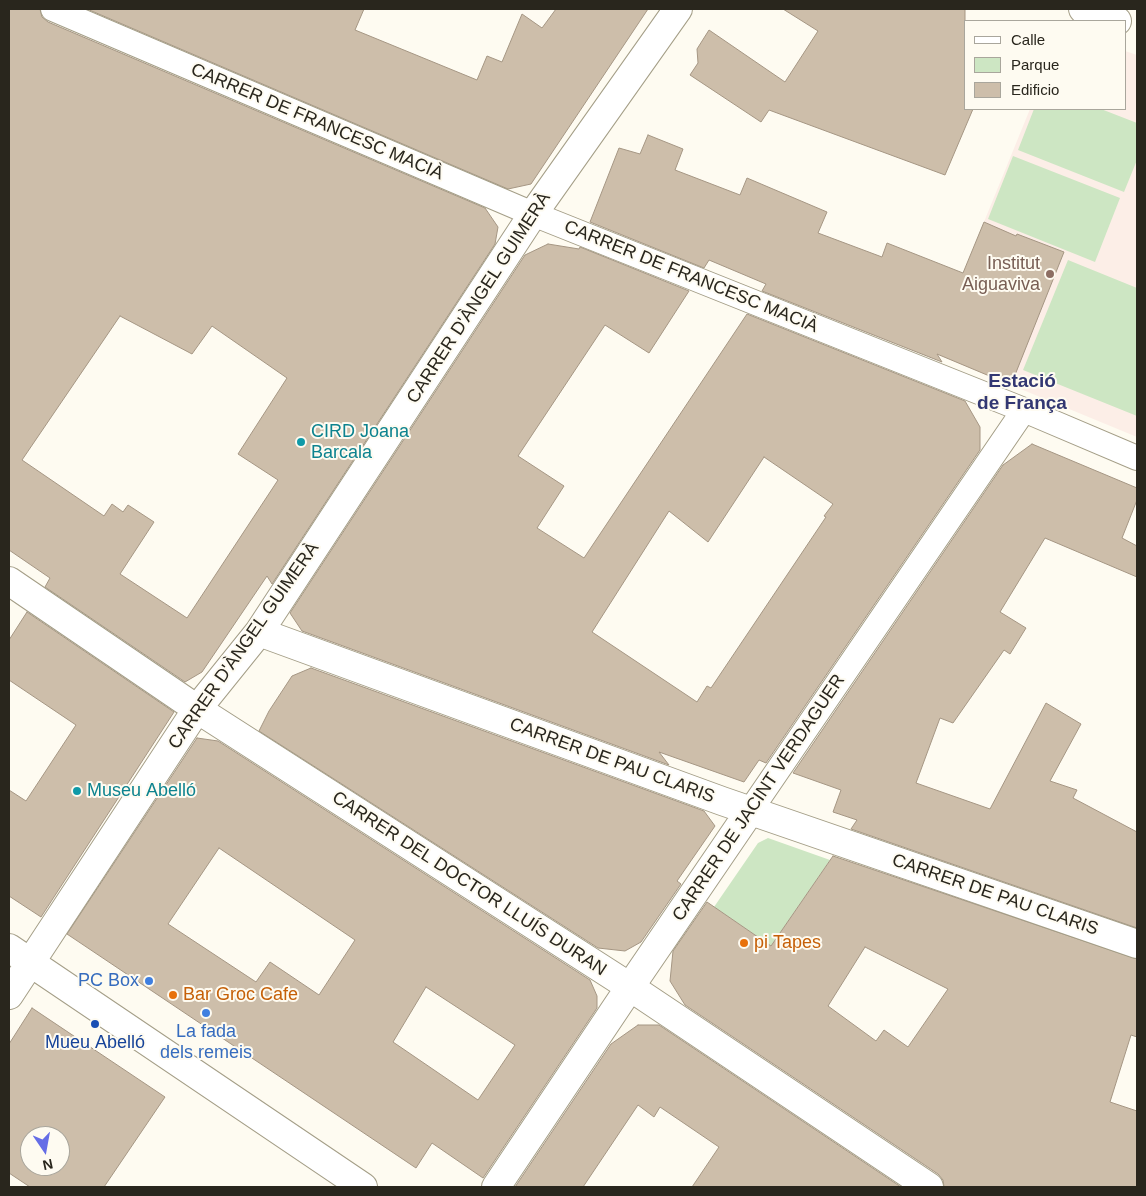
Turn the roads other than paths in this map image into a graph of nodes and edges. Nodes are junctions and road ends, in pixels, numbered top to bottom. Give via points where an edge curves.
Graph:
1 (53, 9) edge
2 (678, 9) edge
3 (1083, 9) edge
4 (1114, 20) edge
5 (533, 214) junction
6 (1024, 410) junction
7 (1137, 458) edge
8 (9, 581) edge
9 (260, 632) junction
10 (197, 709) junction
11 (750, 811) junction
12 (1137, 944) edge
13 (20, 955) edge
14 (630, 986) junction
15 (9, 995) edge
16 (363, 1187) edge
17 (496, 1187) edge
18 (929, 1187) edge

1 - 5 street, CARRER DE FRANCESC MACIÀ
2 - 5 street, CARRER D'ÀNGEL GUIMERÀ
3 - 4 street
5 - 6 street, CARRER DE FRANCESC MACIÀ
5 - 9 street, CARRER D'ÀNGEL GUIMERÀ
6 - 7 street, CARRER DE FRANCESC MACIÀ
6 - 11 street, CARRER DE JACINT VERDAGUER
8 - 10 street, CARRER DEL DOCTOR LLUÍS DURAN
9 - 10 street, CARRER D'ÀNGEL GUIMERÀ
9 - 11 street, CARRER DE PAU CLARIS
10 - 13 street, CARRER D'ÀNGEL GUIMERÀ
10 - 14 street, CARRER DEL DOCTOR LLUÍS DURAN
11 - 12 street, CARRER DE PAU CLARIS
11 - 14 street, CARRER DE JACINT VERDAGUER
13 - 15 street, CARRER D'ÀNGEL GUIMERÀ
13 - 16 street
14 - 17 street, CARRER DE JACINT VERDAGUER
14 - 18 street, CARRER DEL DOCTOR LLUÍS DURAN

